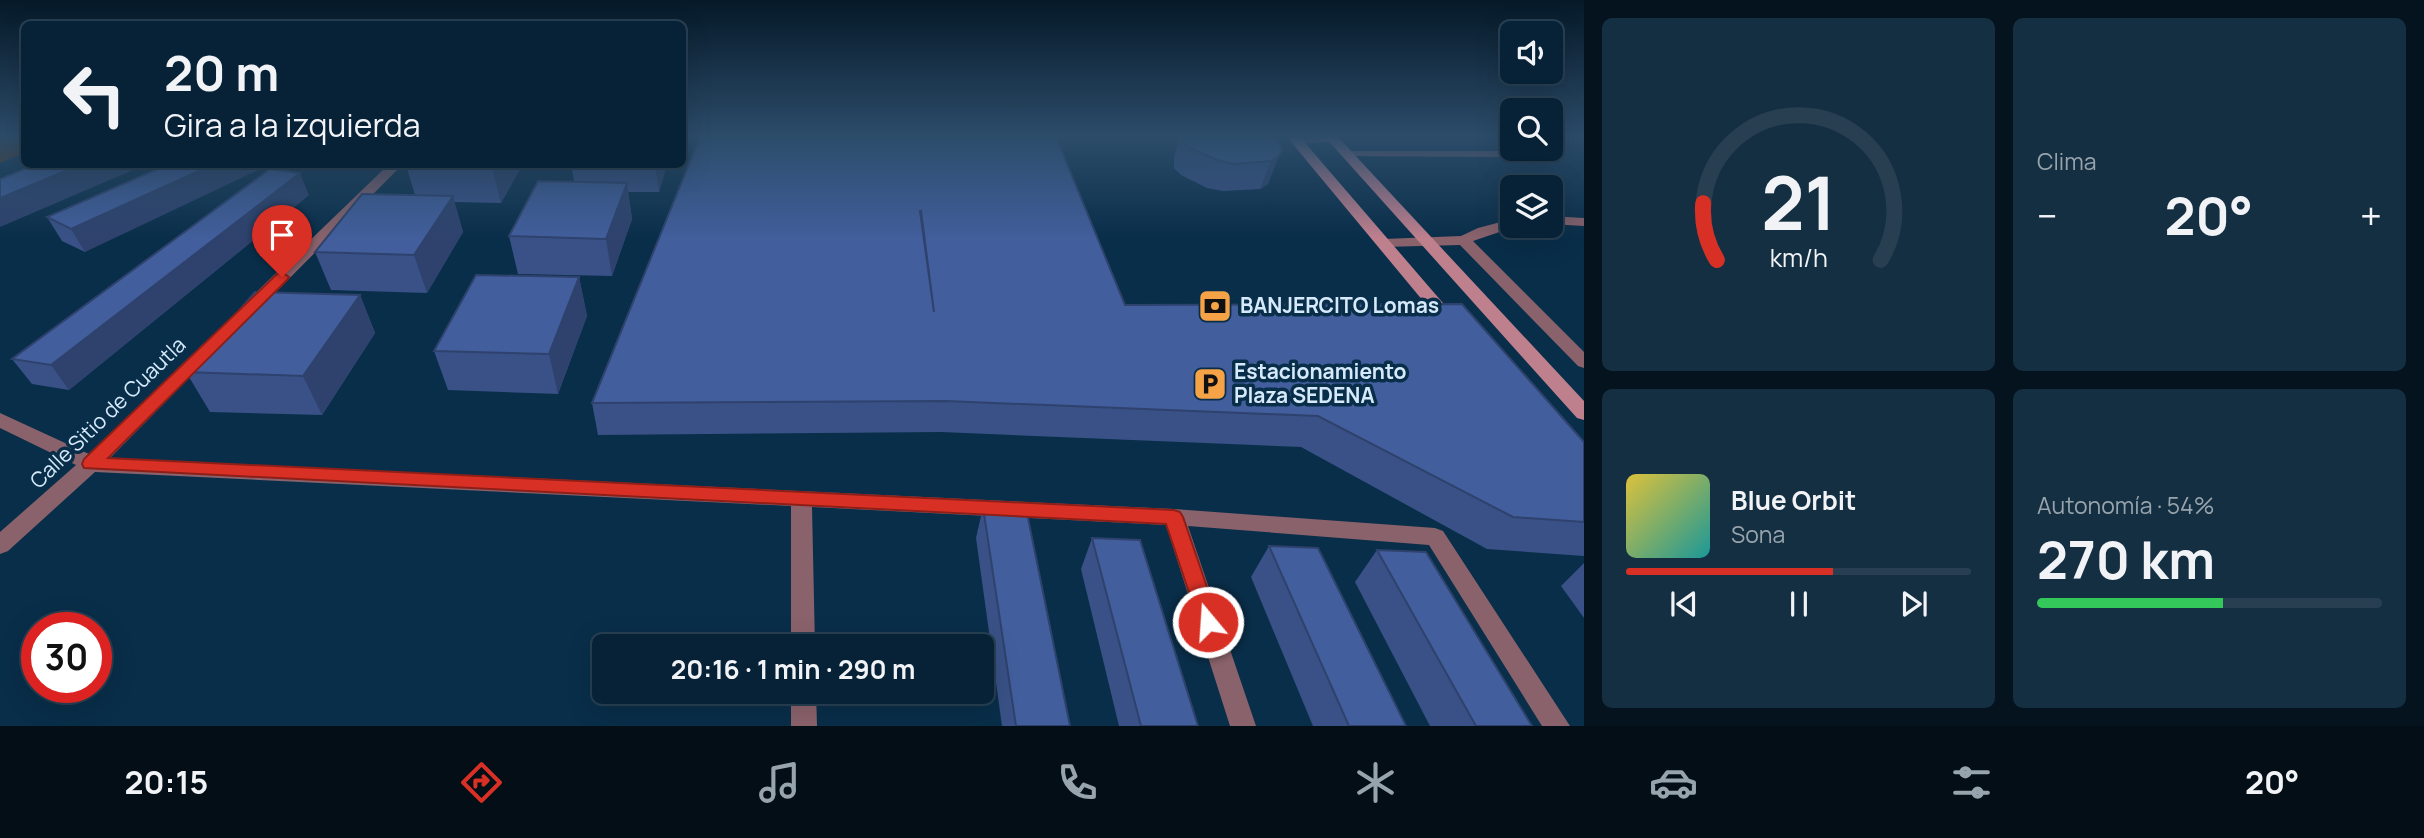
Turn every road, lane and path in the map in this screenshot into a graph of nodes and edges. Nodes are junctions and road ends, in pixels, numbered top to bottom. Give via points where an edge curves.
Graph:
1 (390, 171) edge
2 (1321, 171) edge
3 (1363, 171) edge
4 (1563, 221) edge
5 (1584, 222) edge
6 (1500, 226) edge
7 (1464, 240) junction
8 (1383, 243) junction
9 (1431, 243) junction
10 (239, 319) edge
11 (219, 338) edge
12 (1463, 338) edge
13 (1584, 362) edge
14 (1584, 413) edge
15 (0, 420) edge
16 (91, 464) junction
17 (802, 498) junction
18 (1174, 517) junction
19 (0, 545) edge
20 (803, 634) edge
21 (803, 704) edge
22 (804, 726) edge
23 (1243, 726) edge
24 (1557, 726) edge

1 - 10 street
2 - 8 main road
3 - 9 main road
4 - 5 street
6 - 7 street
7 - 9 street
7 - 13 street
8 - 9 street
8 - 12 main road
9 - 14 main road
11 - 16 street, Calle Sitio de Cuautla
15 - 16 street
16 - 17 street
16 - 19 street, Calle Sitio de Cuautla
17 - 18 street
17 - 20 street
18 - 23 street
18 - 24 street via 1435,537
21 - 22 street

